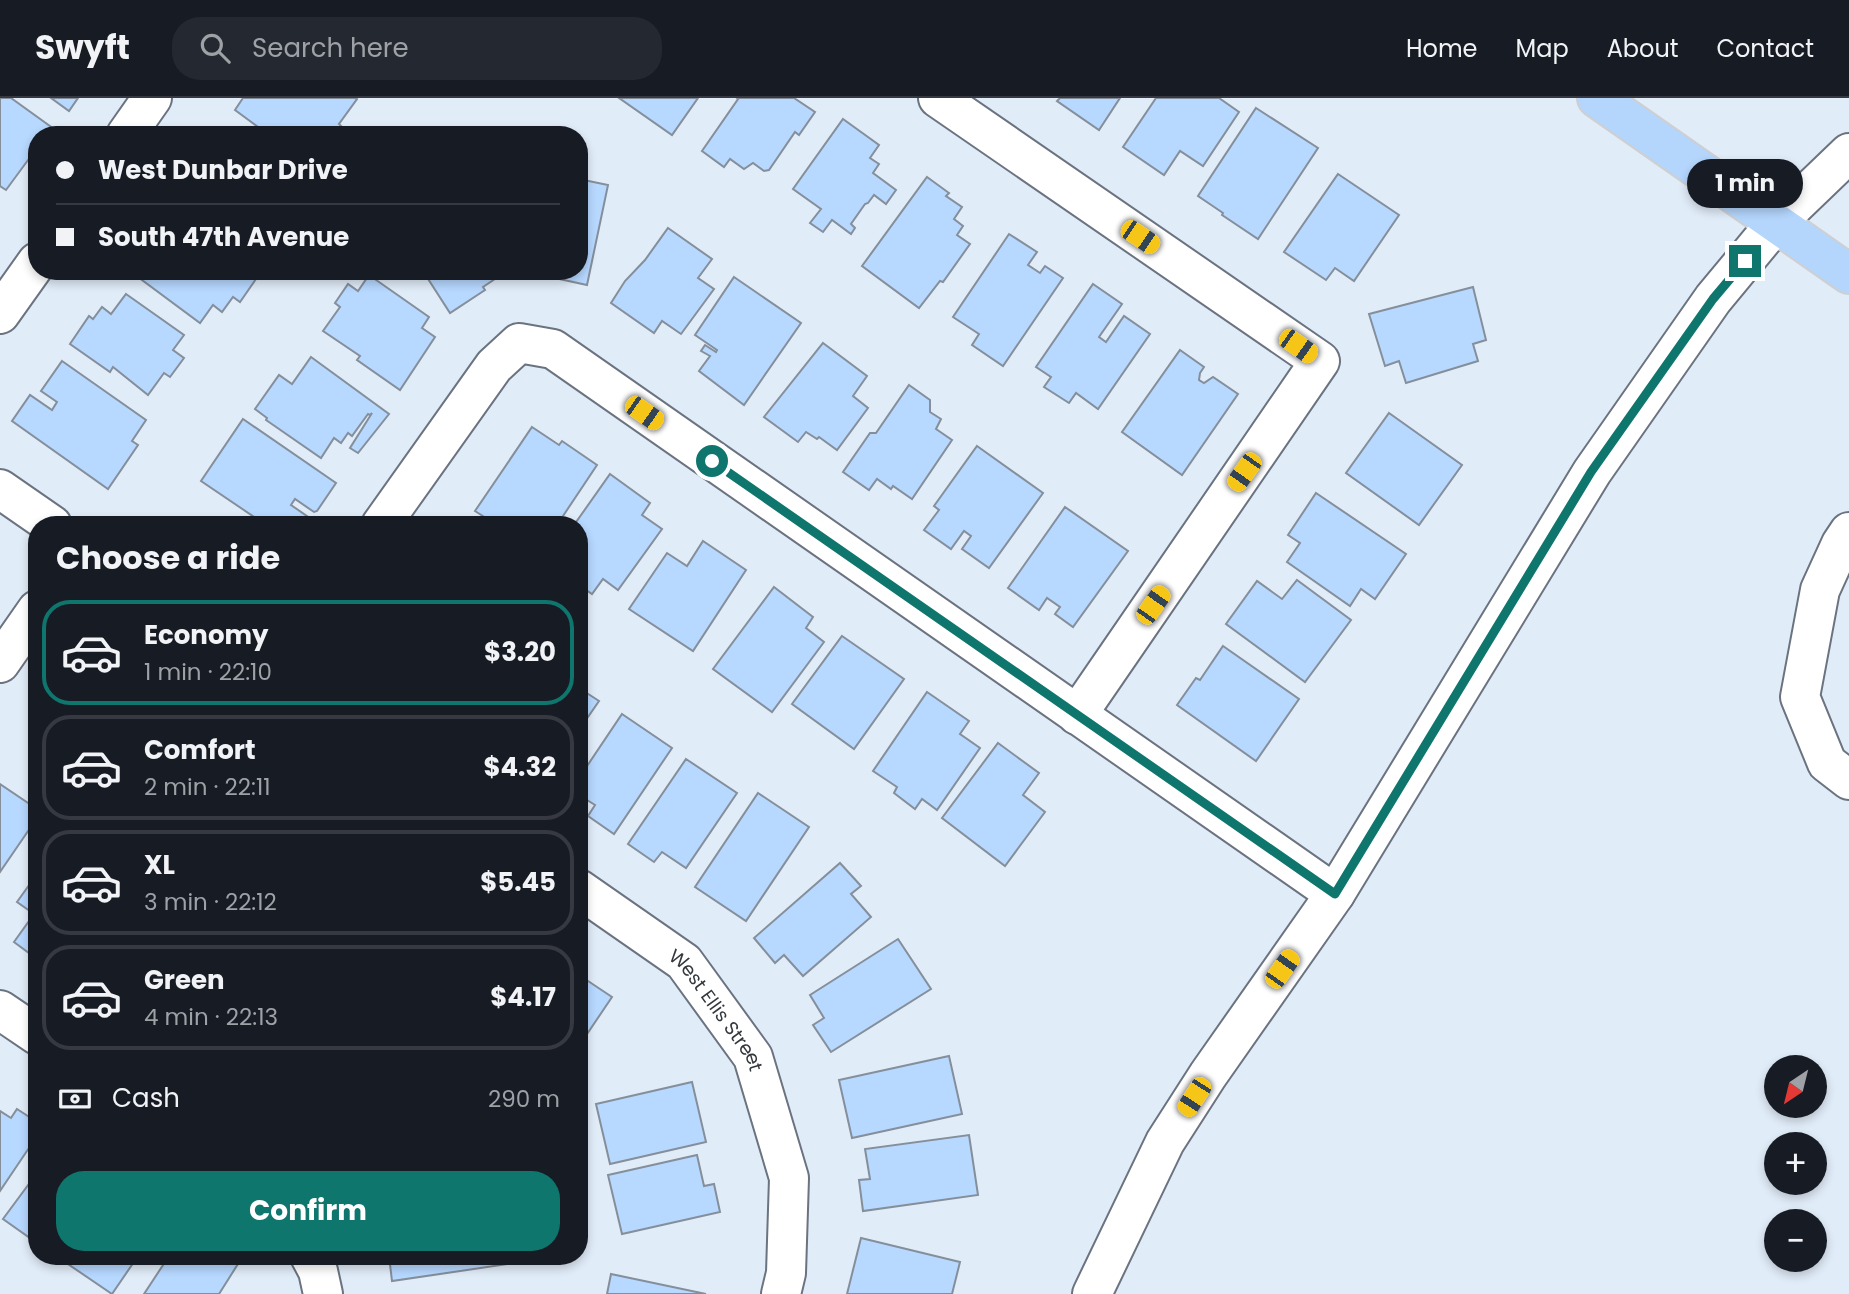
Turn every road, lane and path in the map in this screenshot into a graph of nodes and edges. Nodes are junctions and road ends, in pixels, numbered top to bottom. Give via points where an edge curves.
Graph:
1 (152, 98) edge
2 (938, 98) edge
3 (1597, 98) edge
4 (133, 126) edge
5 (1849, 153) edge
6 (1776, 223) junction
7 (1849, 274) edge
8 (28, 275) edge
9 (0, 314) edge
10 (0, 489) edge
11 (39, 516) edge
12 (387, 516) edge
13 (1849, 532) edge
14 (28, 623) edge
15 (0, 663) edge
16 (1077, 715) junction
17 (1849, 779) edge
18 (1335, 894) junction
19 (588, 895) edge
20 (0, 1010) edge
21 (28, 1029) edge
22 (315, 1265) edge
23 (323, 1294) edge
24 (781, 1294) edge
25 (1092, 1294) edge

1 - 4 street
2 - 16 street via 1320,361
3 - 6 main road
5 - 6 street
6 - 7 main road
6 - 18 street via 1713,299 1591,472
8 - 9 street
10 - 11 street
12 - 16 street via 495,366 519,343 553,349
13 - 17 street via 1820,590 1800,697 1827,763
14 - 15 street
16 - 18 street
18 - 25 street via 1165,1142
19 - 24 street, West Ellis Street via 684,962 753,1057 789,1178 786,1273
20 - 21 street
22 - 23 street

